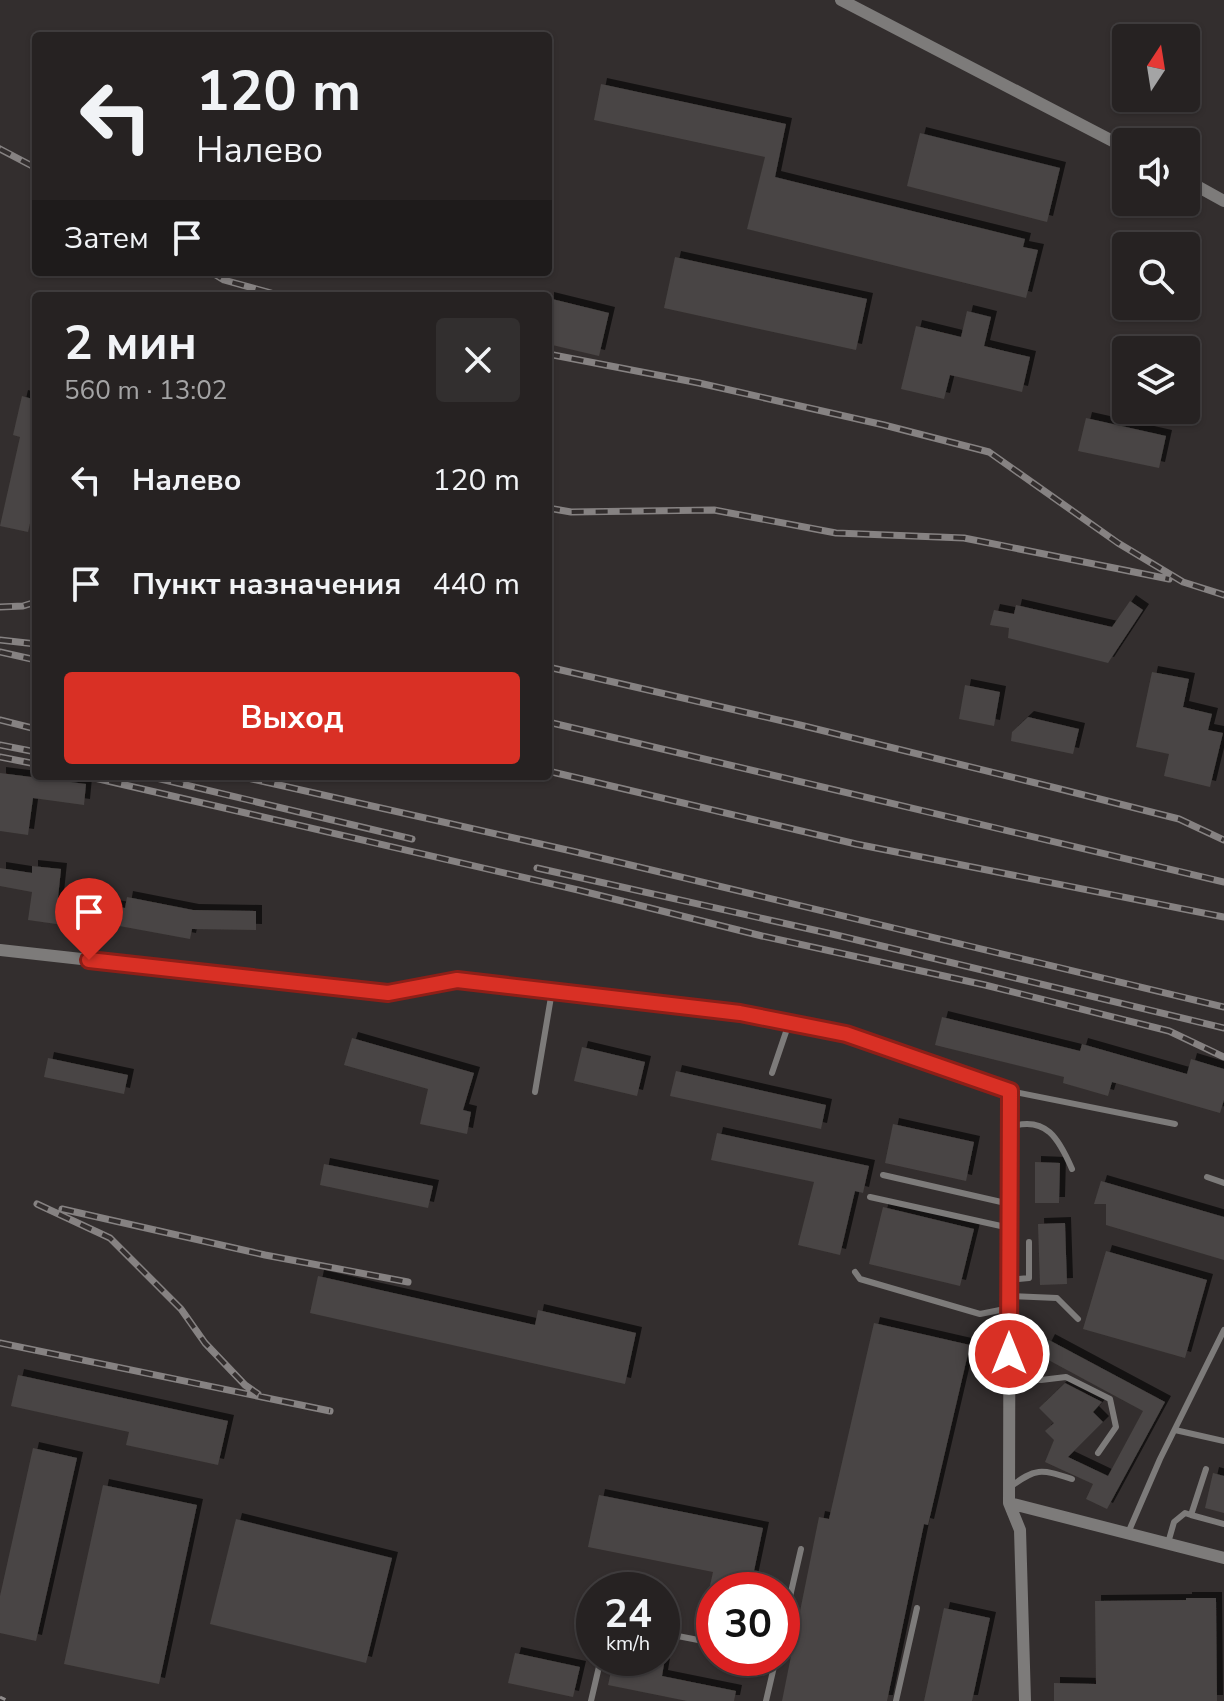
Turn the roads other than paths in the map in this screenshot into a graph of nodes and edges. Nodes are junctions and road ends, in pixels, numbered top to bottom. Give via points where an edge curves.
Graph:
1 (841, 0) edge
2 (1112, 141) edge
3 (1200, 188) edge
4 (1224, 201) edge
5 (0, 950) edge
6 (552, 991) junction
7 (789, 1023) junction
8 (772, 1073) dead end
9 (1010, 1091) junction
10 (535, 1092) dead end
11 (1175, 1124) dead end
12 (1010, 1127) junction
13 (1072, 1169) dead end
14 (883, 1175) dead end
15 (1207, 1177) dead end
16 (1224, 1183) edge
17 (870, 1197) dead end
18 (1010, 1204) junction
19 (1010, 1228) junction
20 (1029, 1242) dead end
21 (855, 1272) dead end
22 (1009, 1280) junction
23 (1010, 1302) junction
24 (1078, 1319) dead end
25 (1224, 1330) edge
26 (1009, 1378) junction
27 (1175, 1430) junction
28 (1224, 1441) edge
29 (1098, 1453) dead end
30 (1206, 1469) dead end
31 (1072, 1479) dead end
32 (1009, 1488) junction
33 (1009, 1503) junction
34 (1191, 1515) junction
35 (1224, 1524) edge
36 (1128, 1533) junction
37 (1168, 1543) junction
38 (801, 1549) dead end
39 (1224, 1558) edge
40 (796, 1572) edge
41 (917, 1608) dead end
42 (597, 1676) edge
43 (772, 1676) edge
44 (591, 1701) edge
45 (766, 1701) edge
46 (896, 1701) edge
47 (1025, 1701) edge

1 - 2 street
3 - 4 street
5 - 6 street via 388,993 457,980
6 - 7 street
6 - 10 lane
7 - 8 lane
7 - 9 street via 846,1034
9 - 11 lane
9 - 12 street
12 - 13 lane via 1036,1123 1047,1130
12 - 18 street
14 - 18 lane
15 - 16 lane
17 - 19 lane
18 - 19 street
19 - 22 street
20 - 22 lane via 1029,1278
21 - 23 lane via 860,1279 980,1314
22 - 23 street
23 - 24 lane via 1057,1298
23 - 26 street
25 - 27 lane
26 - 29 lane via 1066,1377 1110,1399 1116,1427
26 - 32 street
27 - 28 lane
27 - 36 lane
30 - 34 lane
31 - 32 lane via 1037,1470
32 - 33 street
33 - 36 street
33 - 47 street via 1020,1530
34 - 35 lane
34 - 37 lane via 1185,1513 1174,1522
36 - 37 street
37 - 39 street
38 - 40 lane
41 - 46 lane
42 - 44 lane
43 - 45 lane

